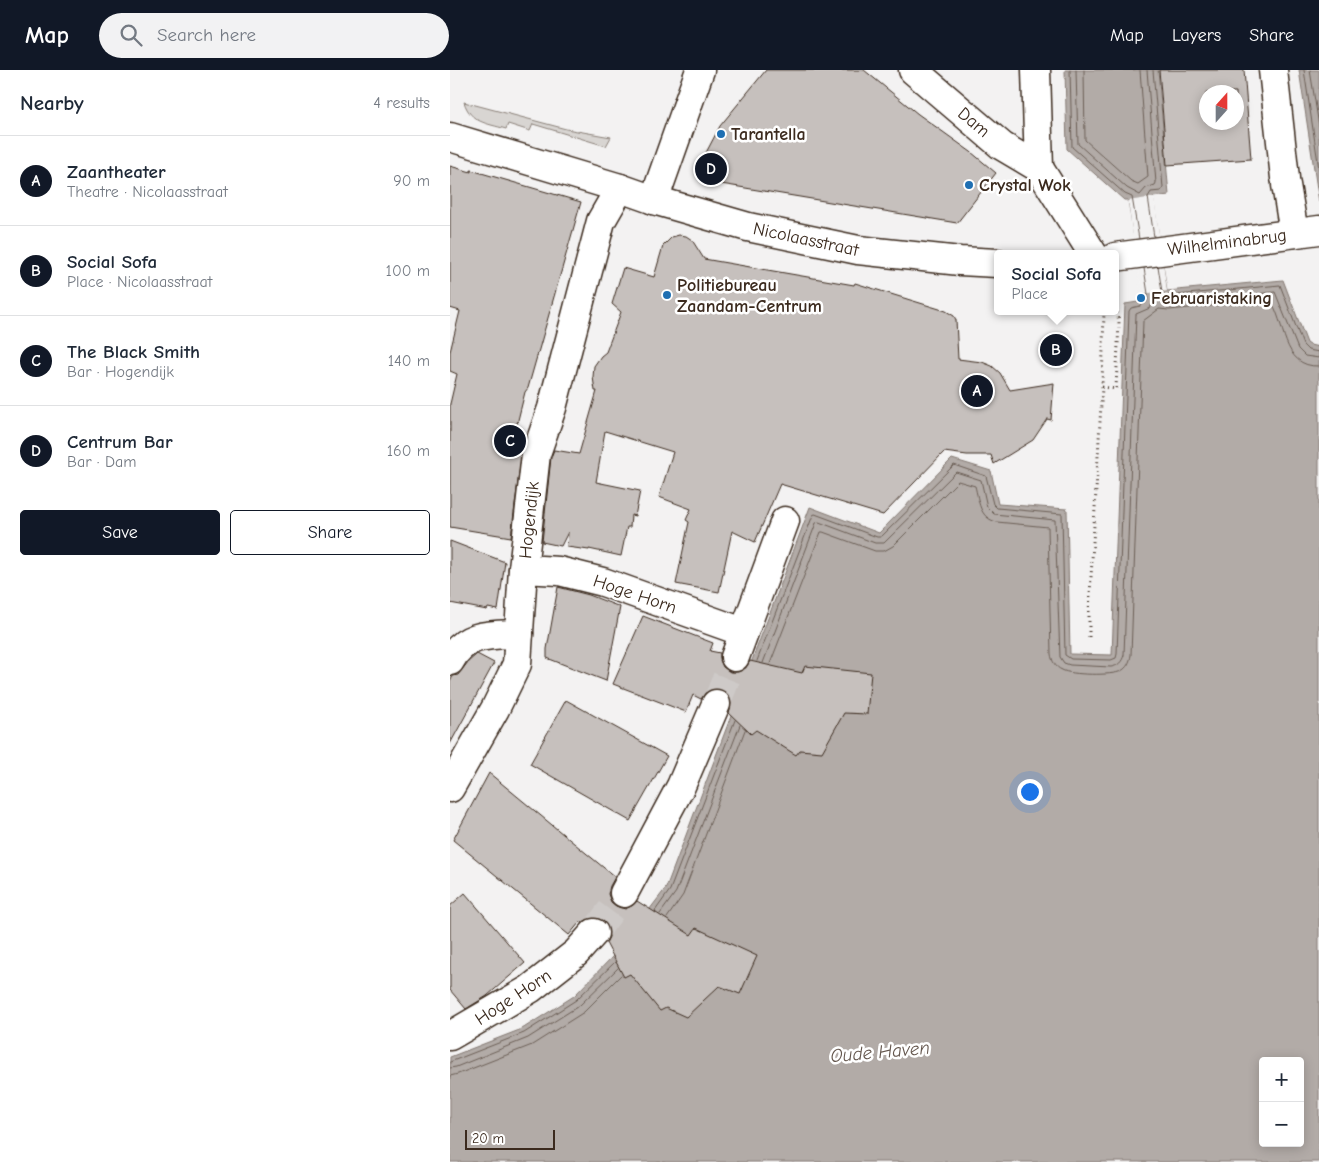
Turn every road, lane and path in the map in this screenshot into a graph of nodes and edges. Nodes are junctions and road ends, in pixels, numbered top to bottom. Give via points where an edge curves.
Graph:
1 (700, 70) edge
2 (913, 70) edge
3 (1036, 70) edge
4 (1273, 70) edge
5 (450, 137) edge
6 (1039, 168) junction
7 (620, 188) junction
8 (654, 200) junction
9 (1311, 231) edge
10 (1090, 250) edge
11 (1137, 254) edge
12 (994, 263) edge
13 (1104, 315) edge
14 (1118, 315) edge
15 (1102, 388) junction
16 (786, 521) dead end
17 (523, 569) junction
18 (519, 634) junction
19 (1089, 638) dead end
20 (450, 661) edge
21 (716, 704) tunnel mouth
22 (450, 788) edge
23 (624, 893) tunnel mouth
24 (594, 933) tunnel mouth
25 (450, 1036) edge

1 - 8 street
2 - 6 street, Dam via 1002,146
3 - 6 street
4 - 9 street via 1286,181
5 - 7 street, Nicolaasstraat
6 - 10 street, Dam
7 - 8 street, Nicolaasstraat
7 - 17 street, Hogendijk via 601,221 552,408 536,454
8 - 12 street, Nicolaasstraat via 748,227 858,250
9 - 11 street, Wilhelminabrug
13 - 15 path
14 - 15 path via 1116,389
15 - 19 path
16 - 17 street, Hoge Horn via 739,644 603,582 559,571
17 - 18 street, Hogendijk
18 - 20 street via 482,635 466,641
18 - 22 street, Hogendijk via 517,664
21 - 23 street via 681,786
24 - 25 street, Hoge Horn via 576,953 530,989

